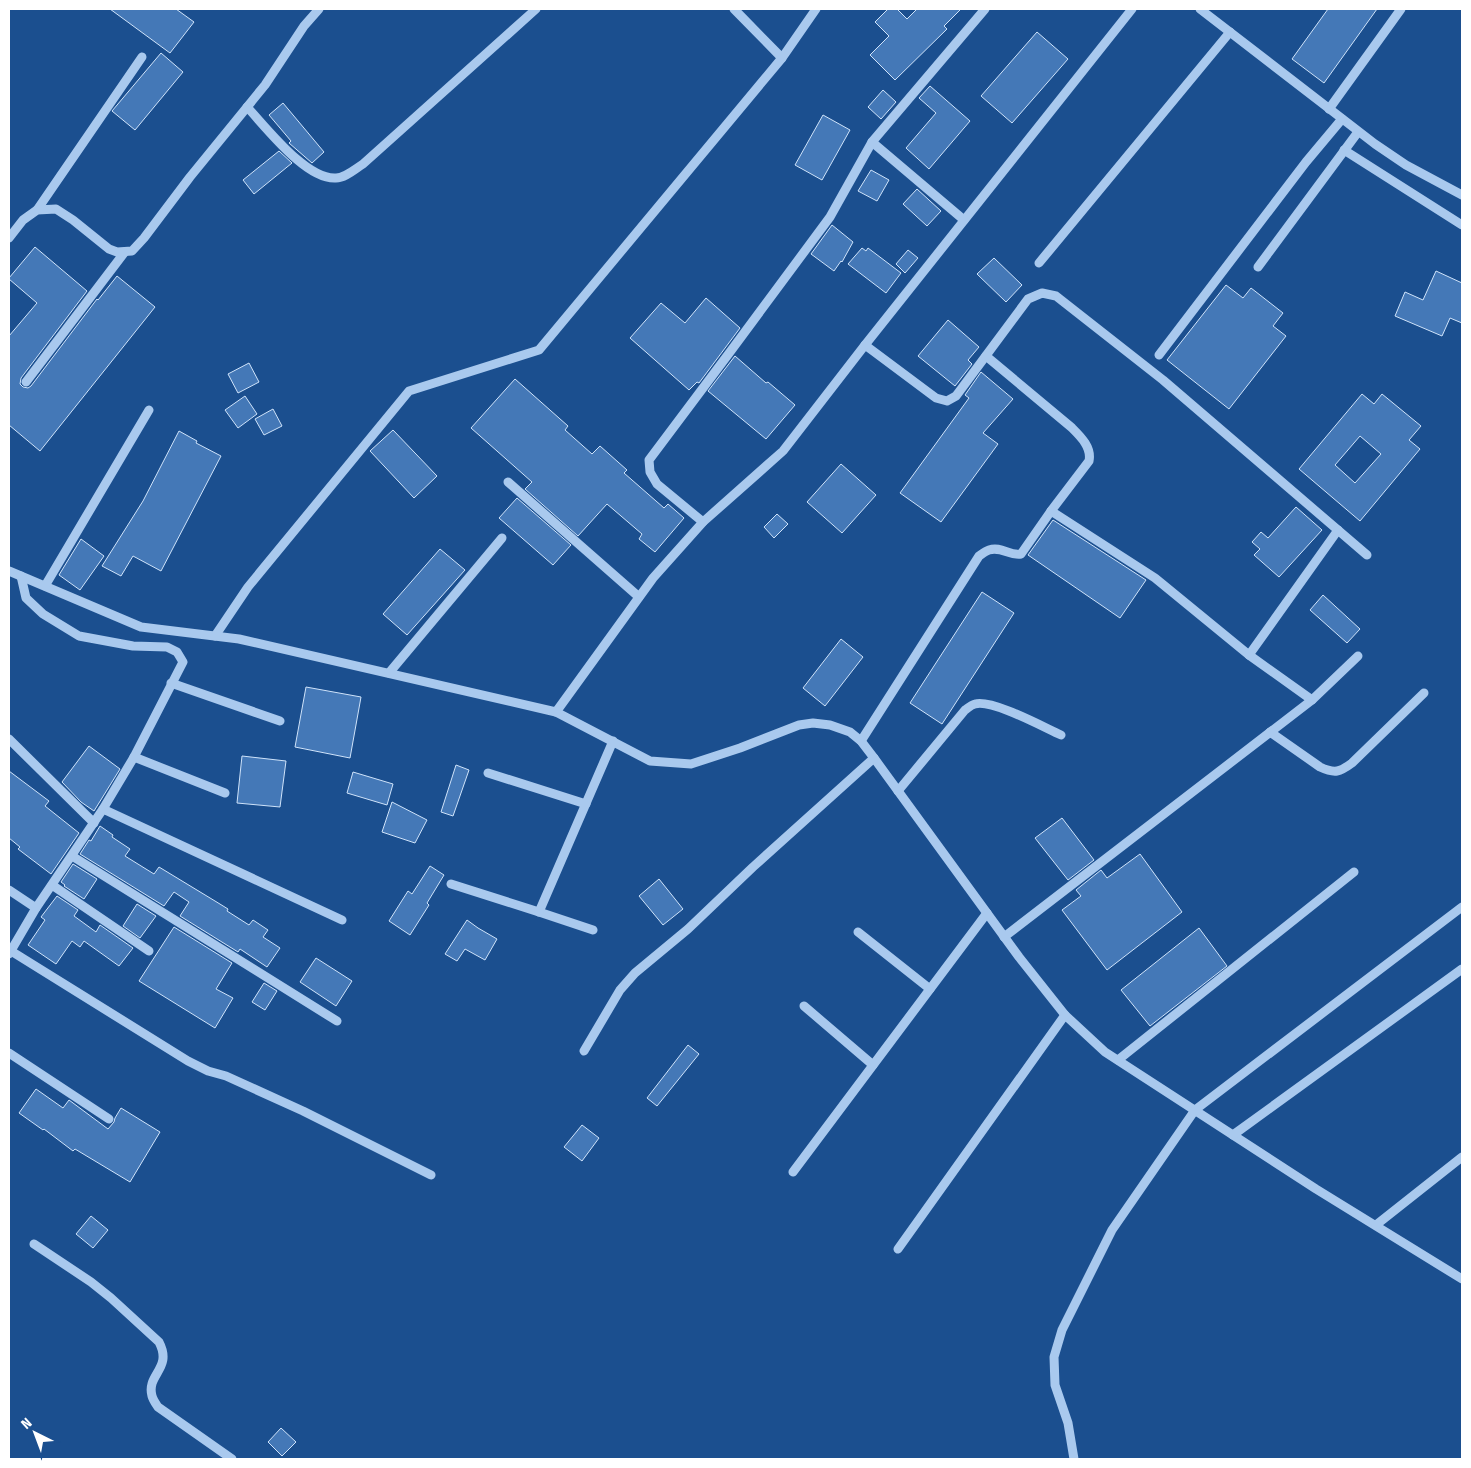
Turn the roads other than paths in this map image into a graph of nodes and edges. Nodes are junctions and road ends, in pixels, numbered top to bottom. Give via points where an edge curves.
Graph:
1 (319, 9) edge
2 (536, 9) edge
3 (734, 9) edge
4 (816, 9) edge
5 (985, 9) edge
6 (1132, 9) edge
7 (1401, 9) edge
8 (1204, 10) edge
9 (1230, 32) junction
10 (142, 57) dead end
11 (782, 58) junction
12 (247, 107) junction
13 (1329, 109) junction
14 (1342, 119) junction
15 (1358, 132) junction
16 (872, 142) junction
17 (1344, 150) junction
18 (1462, 195) edge
19 (37, 210) junction
20 (964, 220) junction
21 (1462, 225) edge
22 (9, 238) edge
23 (124, 253) junction
24 (1039, 263) dead end
25 (1258, 267) dead end
26 (865, 345) junction
27 (1159, 355) dead end
28 (986, 356) junction
29 (26, 382) dead end
30 (149, 410) dead end
31 (508, 482) dead end
32 (1052, 511) junction
33 (703, 522) junction
34 (1338, 530) junction
35 (502, 538) dead end
36 (1367, 555) dead end
37 (9, 571) edge
38 (21, 576) junction
39 (45, 586) junction
40 (640, 597) junction
41 (215, 636) junction
42 (1249, 655) junction
43 (1358, 656) dead end
44 (389, 674) junction
45 (171, 683) junction
46 (1424, 694) dead end
47 (1312, 700) junction
48 (556, 712) junction
49 (280, 721) dead end
50 (1270, 732) junction
51 (1061, 735) dead end
52 (9, 739) edge
53 (613, 741) junction
54 (861, 741) junction
55 (134, 757) junction
56 (874, 758) junction
57 (488, 773) dead end
58 (898, 791) junction
59 (225, 793) dead end
60 (586, 804) junction
61 (102, 809) junction
62 (94, 823) junction
63 (72, 856) junction
64 (1354, 872) dead end
65 (451, 884) dead end
66 (52, 885) junction
67 (9, 890) edge
68 (36, 908) junction
69 (1462, 908) edge
70 (539, 912) junction
71 (987, 913) junction
72 (342, 920) dead end
73 (593, 930) dead end
74 (858, 932) dead end
75 (1004, 937) junction
76 (149, 951) dead end
77 (10, 952) edge
78 (1462, 970) edge
79 (930, 989) junction
80 (804, 1006) dead end
81 (1065, 1015) junction
82 (337, 1021) dead end
83 (584, 1051) dead end
84 (9, 1053) edge
85 (1118, 1060) junction
86 (873, 1065) junction
87 (1195, 1110) junction
88 (109, 1119) dead end
89 (1233, 1135) junction
90 (1462, 1157) edge
91 (793, 1172) dead end
92 (430, 1175) dead end
93 (1376, 1225) junction
94 (34, 1244) dead end
95 (898, 1249) dead end
96 (1462, 1279) edge
97 (232, 1459) edge
98 (1074, 1459) edge

1 - 12 street
2 - 12 street via 363,164 336,178 321,176 304,166
3 - 11 street
4 - 11 street
5 - 16 street
6 - 20 street
7 - 13 street
8 - 9 street
9 - 13 street
9 - 24 street
10 - 19 street
11 - 41 street via 539,350 409,391 248,587
12 - 23 street via 138,246 132,252
13 - 14 street
14 - 15 street
14 - 27 street
15 - 17 street
15 - 18 street via 1406,165
16 - 20 street
16 - 33 street via 830,216 649,460 650,472 658,484
17 - 21 street
17 - 25 street
19 - 22 street via 23,220
19 - 23 street via 56,209 109,249
20 - 26 street
23 - 29 street
26 - 28 street via 936,398 946,401 956,396
26 - 33 street via 783,451
28 - 32 street via 1072,427 1089,450 1089,461
28 - 34 street via 1028,299 1042,293 1056,296 1163,380
30 - 39 street
31 - 40 street
32 - 42 street via 1155,578
32 - 54 street via 1021,554 990,549 979,556
33 - 40 street
34 - 36 street
34 - 42 street
35 - 44 street
37 - 38 street
38 - 39 street
38 - 45 street via 26,598 43,614 79,636 133,646 167,646 177,652 182,662
39 - 41 street via 141,627
40 - 48 street
41 - 44 street
42 - 47 street
43 - 47 street
44 - 48 street
45 - 49 street
45 - 55 street
46 - 50 street via 1352,763 1337,772 1320,767
47 - 50 street
48 - 53 street
50 - 75 street
51 - 58 street via 998,707 974,704 964,710
52 - 62 street
53 - 54 street via 650,760 691,764 798,725 830,725 850,732
53 - 60 street
54 - 56 street
55 - 59 street
55 - 61 street
56 - 58 street
56 - 83 street via 635,974 620,990
57 - 60 street
58 - 71 street
60 - 70 street
61 - 62 street
61 - 72 street
62 - 63 street
63 - 66 street
63 - 82 street
64 - 85 street
65 - 70 street
66 - 68 street
66 - 76 street
67 - 68 street
68 - 77 street
69 - 87 street
70 - 73 street
71 - 75 street
71 - 79 street
74 - 79 street
75 - 81 street
77 - 92 street via 188,1061 303,1111
78 - 89 street
79 - 86 street
80 - 86 street
81 - 85 street
81 - 95 street
84 - 88 street
85 - 87 street
86 - 91 street
87 - 89 street
87 - 98 street via 1112,1230 1062,1330 1054,1357 1055,1385 1068,1423
89 - 93 street
90 - 93 street
93 - 96 street
94 - 97 street via 112,1298 159,1342 164,1351 163,1361 152,1382 152,1396 158,1407

